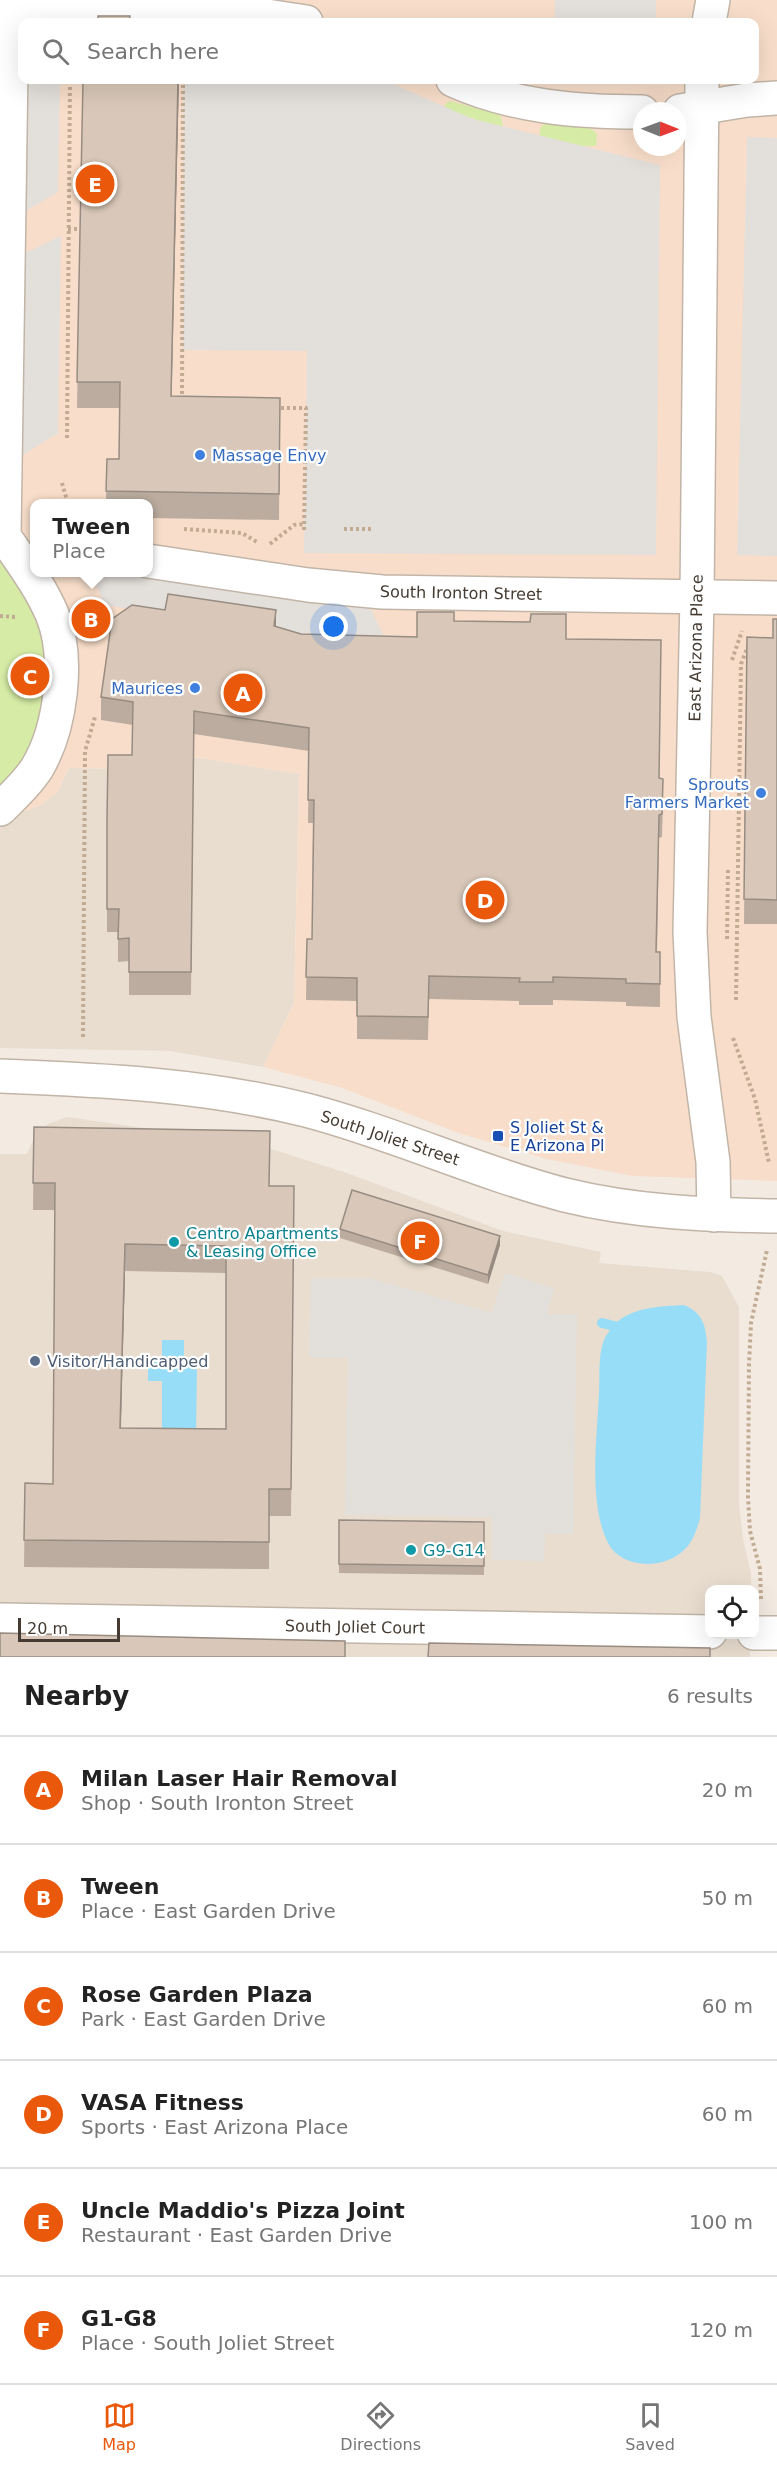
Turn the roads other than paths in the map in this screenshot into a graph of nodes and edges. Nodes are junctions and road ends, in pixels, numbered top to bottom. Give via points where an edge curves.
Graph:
1 (713, 0) edge
2 (8, 4) edge
3 (279, 18) edge
4 (709, 18) edge
5 (465, 84) edge
6 (777, 98) edge
7 (693, 100) edge
8 (633, 112) edge
9 (10, 538) edge
10 (153, 562) edge
11 (30, 574) edge
12 (32, 577) edge
13 (697, 597) junction
14 (777, 598) edge
15 (0, 809) edge
16 (0, 1076) edge
17 (714, 1215) junction
18 (777, 1216) edge
19 (0, 1620) edge
20 (705, 1632) edge

1 - 4 street
2 - 3 street via 213,8
2 - 9 street
5 - 8 street via 520,102
6 - 7 street
7 - 13 street, East Arizona Place
9 - 11 street
10 - 13 street, South Ironton Street via 382,592
12 - 15 street via 52,613 58,635 58,711 47,750 33,774
13 - 14 street, South Ironton Street
13 - 17 street, East Arizona Place via 691,975 713,1162
16 - 17 street, South Joliet Street via 138,1082 260,1100 346,1123 567,1195 632,1208
17 - 18 street, South Joliet Street
19 - 20 street, South Joliet Court

